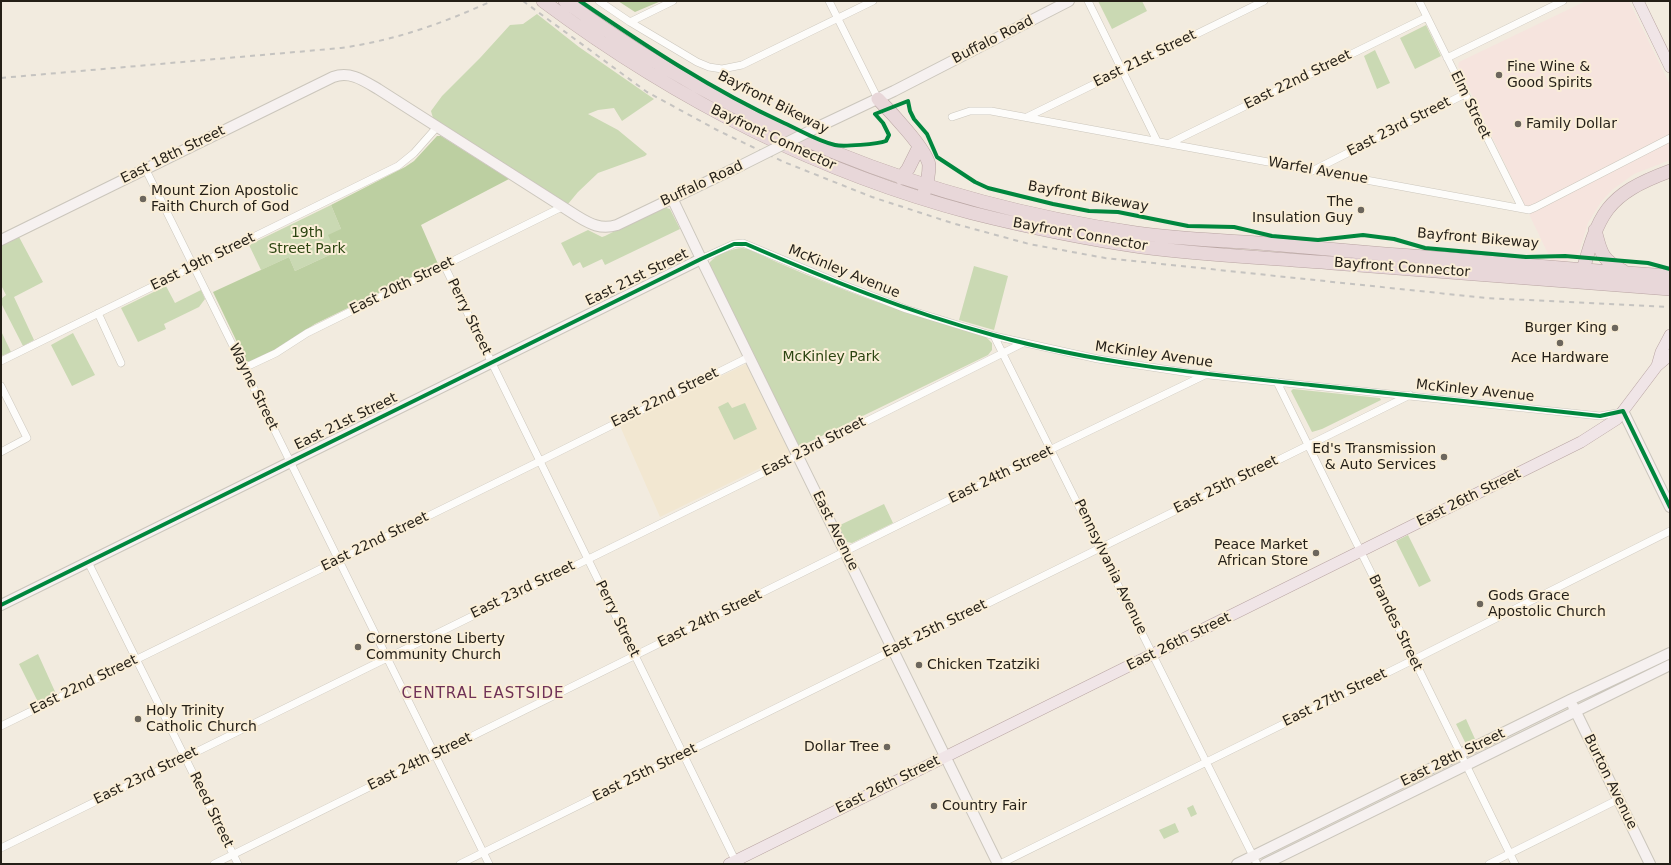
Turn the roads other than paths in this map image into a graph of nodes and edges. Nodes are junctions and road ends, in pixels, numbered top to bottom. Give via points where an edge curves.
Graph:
1 (543, 1) edge
2 (564, 1) edge
3 (598, 1) edge
4 (673, 1) edge
5 (829, 1) edge
6 (873, 1) edge
7 (1069, 1) edge
8 (1088, 1) edge
9 (1264, 1) edge
10 (1419, 1) edge
11 (1564, 1) edge
12 (1638, 1) edge
13 (1427, 17) junction
14 (838, 18) junction
15 (630, 22) junction
16 (1447, 58) junction
17 (1670, 67) edge
18 (1122, 70) junction
19 (346, 74) joint
20 (1464, 94) junction
21 (878, 99) junction
22 (952, 117) dead end
23 (1027, 117) junction
24 (437, 127) junction
25 (1670, 138) edge
26 (1157, 141) junction
27 (1170, 143) junction
28 (919, 147) junction
29 (145, 168) junction
30 (1312, 171) junction
31 (1670, 171) edge
32 (1655, 176) junction
33 (1670, 177) edge
34 (901, 178) junction
35 (924, 192) junction
36 (672, 198) junction
37 (562, 207) junction
38 (1522, 208) junction
39 (1595, 230) junction
40 (1, 240) edge
41 (701, 259) junction
42 (444, 265) junction
43 (194, 266) junction
44 (1583, 269) junction
45 (1625, 273) junction
46 (1670, 276) edge
47 (1580, 282) junction
48 (1670, 289) edge
49 (98, 313) junction
50 (1670, 335) edge
51 (994, 336) junction
52 (1023, 343) junction
53 (1003, 352) junction
54 (1670, 355) edge
55 (749, 357) junction
56 (1, 361) edge
57 (491, 363) junction
58 (121, 364) dead end
59 (1657, 366) junction
60 (244, 368) junction
61 (1207, 374) junction
62 (1277, 382) junction
63 (1, 386) edge
64 (1410, 395) junction
65 (1623, 411) junction
66 (1307, 445) junction
67 (1052, 450) junction
68 (1, 452) edge
69 (797, 456) junction
70 (539, 461) junction
71 (290, 462) junction
72 (1670, 507) edge
73 (1670, 531) edge
74 (1100, 548) junction
75 (845, 552) junction
76 (1360, 552) junction
77 (339, 559) junction
78 (587, 559) junction
79 (88, 562) junction
80 (1, 605) edge
81 (893, 650) junction
82 (1670, 653) edge
83 (1153, 654) junction
84 (635, 656) junction
85 (387, 657) junction
86 (137, 659) junction
87 (1413, 660) junction
88 (1669, 667) edge
89 (1570, 700) junction
90 (1576, 711) junction
91 (1, 726) edge
92 (683, 754) junction
93 (435, 755) junction
94 (1460, 755) junction
95 (185, 757) junction
96 (946, 757) junction
97 (1206, 762) junction
98 (1466, 766) junction
99 (1618, 799) junction
100 (1, 848) edge
101 (484, 852) junction
102 (1510, 854) junction
103 (233, 855) junction
104 (1255, 860) edge
105 (734, 863) edge
106 (214, 864) edge
107 (238, 864) edge
108 (460, 864) edge
109 (490, 864) edge
110 (999, 864) edge
111 (1237, 864) edge
112 (1264, 864) edge
113 (1490, 864) edge
114 (1515, 864) edge
115 (1650, 864) edge

1 - 35 highway, Bayfront Connector via 621,57 714,111 796,151 845,171
2 - 34 highway, Bayfront Connector via 639,52 725,102 808,142
3 - 15 street
4 - 15 street
5 - 14 street
6 - 14 street
7 - 21 street, Buffalo Road
8 - 18 street
9 - 18 street, East 21st Street
10 - 13 street, Elm Street
11 - 16 street
12 - 17 main road
13 - 16 street, Elm Street
13 - 27 street, East 22nd Street
14 - 15 street via 742,65 722,69 697,62
14 - 21 street
16 - 20 street, Elm Street
18 - 23 street, East 21st Street
18 - 26 street
19 - 24 street, Buffalo Road via 378,89
19 - 29 street, East 18th Street via 333,77
20 - 30 street, East 23rd Street
20 - 38 street, Elm Street
21 - 28 highway
21 - 36 street, Buffalo Road, bridge
22 - 23 street, Warfel Avenue via 978,110
23 - 26 street, Warfel Avenue
24 - 37 street, Buffalo Road
24 - 43 street, East 19th Street via 414,153 398,166
25 - 38 street, Warfel Avenue via 1536,207 1529,210
26 - 27 street, Warfel Avenue
27 - 30 street, Warfel Avenue
28 - 34 highway
28 - 35 highway via 929,164
29 - 40 street, East 18th Street
29 - 43 street, Wayne Street
30 - 38 street, Warfel Avenue
31 - 32 highway
32 - 33 highway
32 - 39 highway via 1632,187 1616,199
34 - 35 highway, Bayfront Connector
35 - 44 highway, Bayfront Connector via 1138,233
35 - 47 highway, Bayfront Connector via 1016,224 1140,246
36 - 37 street, Buffalo Road via 617,225 606,227 590,224
36 - 41 street, East Avenue
37 - 42 street, East 20th Street
39 - 44 highway
39 - 45 highway via 1605,260
41 - 51 street, McKinley Avenue via 734,244 746,244 884,301
41 - 55 street, East Avenue
41 - 57 street, East 21st Street
42 - 57 street, Perry Street
42 - 60 street, East 20th Street via 307,333 276,353
43 - 49 street, East 19th Street
43 - 60 street, Wayne Street
44 - 45 highway, Bayfront Connector
44 - 47 highway
45 - 46 highway, Bayfront Connector
47 - 48 highway, Bayfront Connector
49 - 56 street, East 19th Street
49 - 58 street
50 - 59 main road
51 - 52 street, McKinley Avenue
51 - 53 street, Pennsylvania Avenue
52 - 53 street, East 23rd Street
52 - 61 street, McKinley Avenue via 1098,359
53 - 67 street, Pennsylvania Avenue
53 - 69 street, East 23rd Street
54 - 59 main road
55 - 69 street, East Avenue
55 - 70 street, East 22nd Street
57 - 70 street, Perry Street
57 - 71 street, East 21st Street
59 - 65 main road, East 26th Street
60 - 71 street, Wayne Street
61 - 62 street, McKinley Avenue
61 - 67 street, East 24th Street
62 - 64 street, McKinley Avenue
62 - 66 street, Brandes Street
63 - 68 street via 27,438
64 - 65 street, McKinley Avenue via 1600,416
64 - 66 street, East 25th Street
65 - 72 street
65 - 76 main road, East 26th Street via 1613,423 1576,445
66 - 74 street, East 25th Street
66 - 76 street, Brandes Street
67 - 74 street, Pennsylvania Avenue
67 - 75 street, East 24th Street
69 - 75 street, East Avenue
69 - 78 street, East 23rd Street
70 - 77 street, East 22nd Street
70 - 78 street, Perry Street
71 - 77 street, Wayne Street
71 - 79 street, East 21st Street
73 - 87 street, East 27th Street
74 - 81 street, East 25th Street
74 - 83 street, Pennsylvania Avenue
75 - 81 street, East Avenue
75 - 84 street, East 24th Street
76 - 83 main road, East 26th Street
76 - 87 street, Brandes Street
77 - 85 street, Wayne Street
77 - 86 street, East 22nd Street
78 - 84 street, Perry Street
78 - 85 street, East 23rd Street
79 - 80 street, East 21st Street
79 - 86 street, Reed Street
81 - 92 street, East 25th Street
81 - 96 street, East Avenue
82 - 89 street, East 28th Street
83 - 96 main road, East 26th Street
83 - 97 street, Pennsylvania Avenue
84 - 92 street, Perry Street
84 - 93 street, East 24th Street
85 - 93 street, Wayne Street
85 - 95 street, East 23rd Street
86 - 91 street, East 22nd Street
86 - 95 street, Reed Street
87 - 94 street, Brandes Street
87 - 97 street, East 27th Street
88 - 90 street, East 28th Street
89 - 90 street, Burton Avenue
89 - 94 street, East 28th Street
90 - 98 street, East 28th Street
90 - 99 street, Burton Avenue
92 - 101 street, East 25th Street
92 - 105 street, Perry Street
93 - 101 street, Wayne Street
93 - 103 street, East 24th Street
94 - 98 street, Brandes Street
94 - 104 street, East 28th Street
95 - 100 street, East 23rd Street
95 - 103 street, Reed Street
96 - 105 main road, East 26th Street
96 - 110 street, East Avenue
97 - 104 street, Pennsylvania Avenue
97 - 110 street, East 27th Street
98 - 102 street, Brandes Street
98 - 112 street, East 28th Street
99 - 102 street
99 - 115 street, Burton Avenue
101 - 108 street, East 25th Street
101 - 109 street, Wayne Street
102 - 113 street
102 - 114 street, Brandes Street
103 - 106 street, East 24th Street
103 - 107 street, Reed Street
104 - 111 street, East 28th Street

